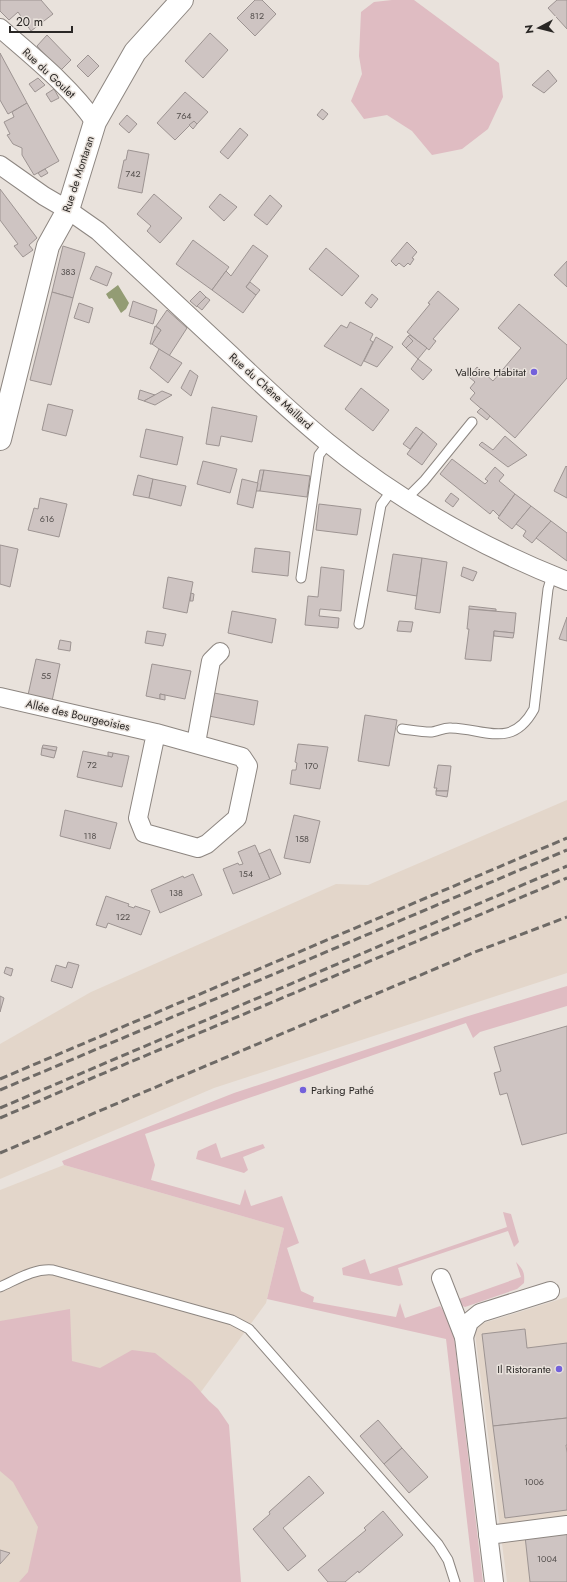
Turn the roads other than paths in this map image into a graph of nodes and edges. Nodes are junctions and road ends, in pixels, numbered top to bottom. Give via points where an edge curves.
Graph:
1 (182, 0) edge
2 (0, 28) edge
3 (95, 122) junction
4 (0, 165) edge
5 (68, 210) junction
6 (472, 422) dead end
7 (0, 439) edge
8 (328, 443) junction
9 (399, 494) junction
10 (301, 578) dead end
11 (559, 578) edge
12 (358, 624) dead end
13 (220, 652) dead end
14 (0, 697) edge
15 (402, 729) dead end
16 (156, 733) junction
17 (196, 743) junction
18 (441, 1278) dead end
19 (0, 1287) edge
20 (550, 1291) dead end
21 (464, 1337) junction
22 (567, 1525) edge
23 (488, 1535) junction
24 (455, 1582) edge
25 (494, 1582) edge

1 - 3 street, Rue de Montaran via 135,52
2 - 3 street, Rue du Goulet via 64,84
3 - 5 street, Rue de Montaran
4 - 5 street, Rue du Chêne Maillard
5 - 7 street, Rue de Montaran via 48,246
5 - 8 street, Rue du Chêne Maillard via 98,231 287,408
6 - 9 lane via 424,481
8 - 9 street, Rue du Chêne Maillard
8 - 10 lane via 319,455
9 - 11 street, Rue du Chêne Maillard via 458,530
9 - 12 lane via 381,505
11 - 15 lane via 548,590 534,709 527,722 516,730 491,734 450,728 431,732
13 - 17 street via 211,661
14 - 16 street, Allée des Bourgeoisies
16 - 17 street, Allée des Bourgeoisies
16 - 17 street, Allée des Bourgeoisies via 138,818 144,833 198,848 207,844 237,818 248,766 242,756
18 - 21 street
19 - 24 lane via 41,1270 53,1270 232,1320 249,1329 438,1544 448,1560
20 - 21 street via 480,1313 469,1322
21 - 23 street
22 - 23 street
23 - 25 street

